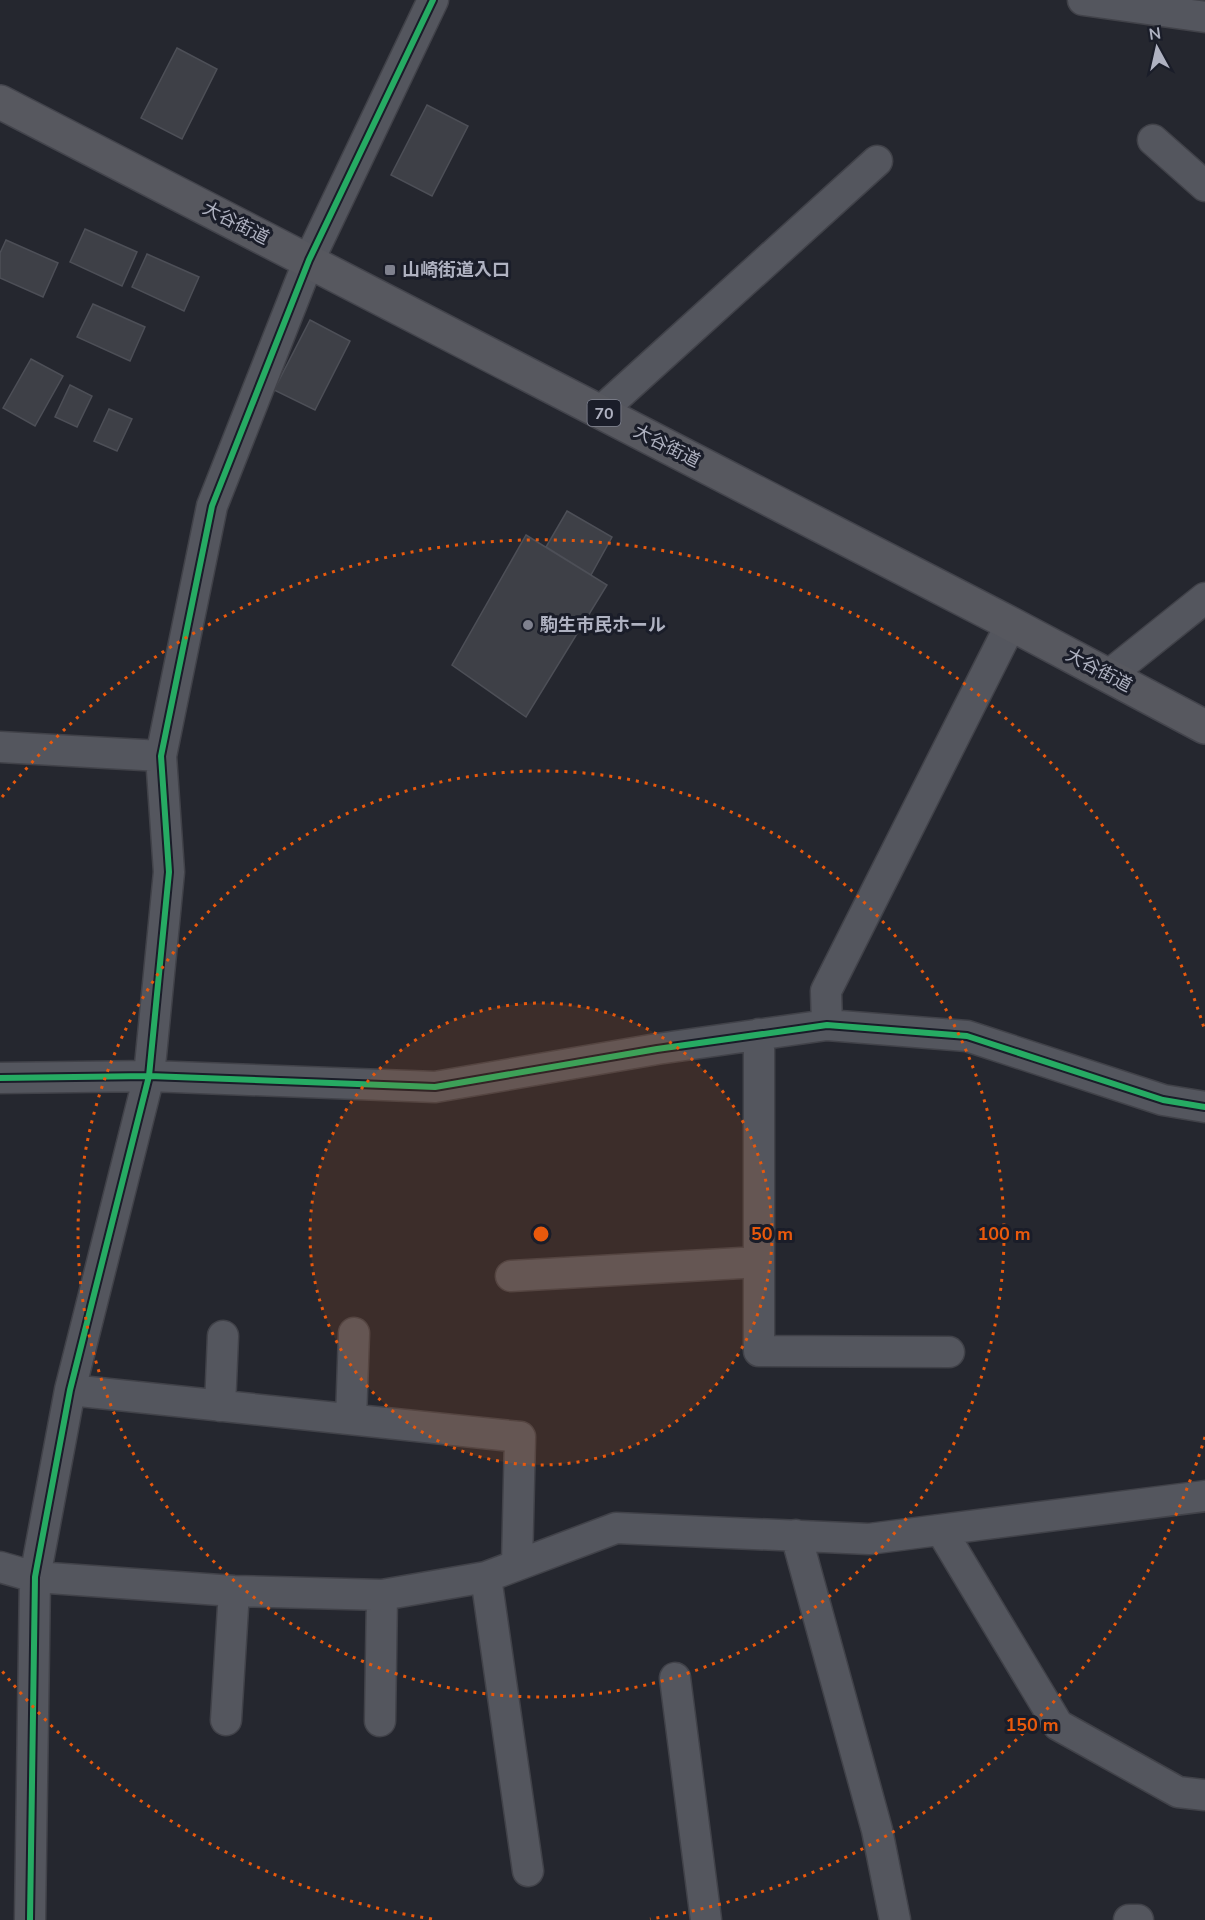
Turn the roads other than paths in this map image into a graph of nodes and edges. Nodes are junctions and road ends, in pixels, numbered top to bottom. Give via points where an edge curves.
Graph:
1 (433, 0) edge
2 (1083, 0) edge
3 (1205, 17) edge
4 (0, 102) edge
5 (1153, 140) dead end
6 (878, 161) dead end
7 (1205, 186) edge
8 (309, 260) junction
9 (601, 411) junction
10 (1205, 598) edge
11 (1011, 624) junction
12 (1109, 675) junction
13 (1205, 727) edge
14 (0, 747) edge
15 (161, 756) junction
16 (827, 1025) junction
17 (759, 1034) junction
18 (149, 1076) junction
19 (0, 1078) edge
20 (1205, 1107) edge
21 (759, 1262) junction
22 (512, 1276) dead end
23 (354, 1333) dead end
24 (223, 1336) dead end
25 (949, 1352) dead end
26 (70, 1390) junction
27 (220, 1406) junction
28 (351, 1419) junction
29 (1205, 1496) edge
30 (941, 1530) junction
31 (796, 1535) junction
32 (517, 1566) junction
33 (0, 1567) edge
34 (34, 1577) junction
35 (486, 1577) junction
36 (234, 1591) junction
37 (382, 1595) junction
38 (675, 1678) dead end
39 (226, 1720) dead end
40 (380, 1720) dead end
41 (1205, 1795) edge
42 (528, 1871) dead end
43 (30, 1920) edge
44 (706, 1920) edge
45 (895, 1920) edge
46 (1129, 1920) edge
47 (1138, 1920) edge

1 - 8 street
2 - 3 street
4 - 8 main road, 大谷街道 / 70
5 - 7 street
6 - 9 street
8 - 9 main road, 大谷街道 / 70
8 - 15 street via 212,506
9 - 11 main road, 大谷街道 / 70
10 - 12 street
11 - 12 main road, 大谷街道 / 70
11 - 16 street via 826,991
12 - 13 main road, 大谷街道 / 70
14 - 15 street
15 - 18 street via 169,872
16 - 17 street
16 - 20 street via 967,1036 1163,1100
17 - 18 street via 435,1087
17 - 21 street
18 - 19 street
18 - 26 street
21 - 22 street
21 - 25 street via 759,1351
23 - 28 street
24 - 27 street
26 - 27 street
26 - 34 street
27 - 28 street
28 - 32 street via 520,1437
29 - 30 street
30 - 31 street via 869,1539
30 - 41 street via 1058,1725 1178,1792
31 - 32 street via 616,1528
31 - 45 street via 877,1830
32 - 35 street
33 - 34 street
34 - 36 street
34 - 43 street
35 - 37 street
35 - 42 street
36 - 37 street
36 - 39 street
37 - 40 street
38 - 44 street
46 - 47 street

